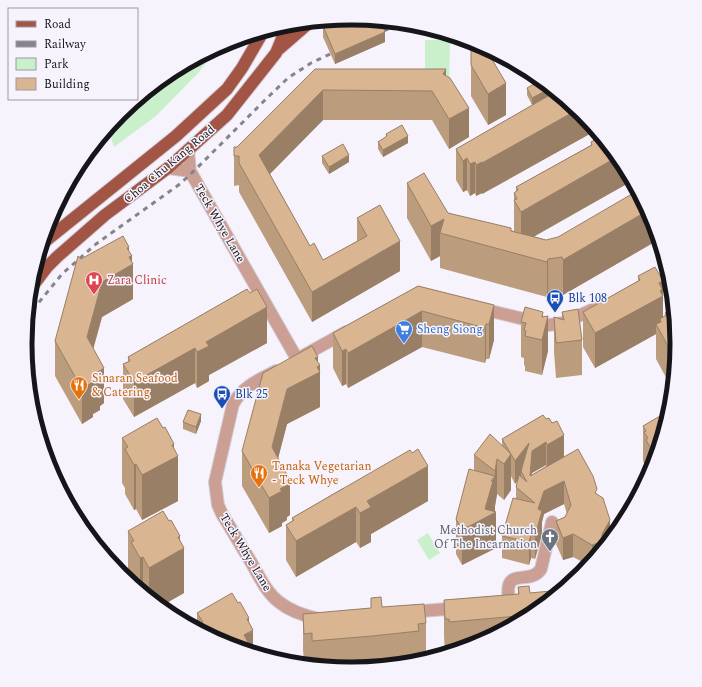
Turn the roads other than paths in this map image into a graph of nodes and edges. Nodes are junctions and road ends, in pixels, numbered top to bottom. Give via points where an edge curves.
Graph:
1 (302, 29) edge
2 (285, 32) edge
3 (259, 39) edge
4 (276, 53) junction
5 (188, 150) junction
6 (168, 168) junction
7 (190, 170) junction
8 (51, 237) edge
9 (40, 276) edge
10 (639, 283) edge
11 (663, 283) edge
12 (608, 302) edge
13 (466, 305) edge
14 (353, 328) edge
15 (297, 359) junction
16 (552, 522) dead end
17 (524, 603) edge
18 (470, 607) edge
19 (394, 613) edge
20 (329, 619) edge

1 - 4 main road
2 - 4 main road, Choa Chu Kang Road
3 - 8 main road, Choa Chu Kang Road via 227,89 176,136
4 - 5 main road, Choa Chu Kang Road via 227,115
5 - 6 main road, Choa Chu Kang Road
5 - 7 street, Teck Whye Lane
6 - 7 street, Teck Whye Lane
6 - 9 main road, Choa Chu Kang Road via 105,215 57,257
7 - 15 street, Teck Whye Lane
10 - 11 street via 652,280
12 - 13 street via 563,324 549,325
14 - 15 street, Teck Whye Lane
15 - 20 street, Teck Whye Lane via 246,388 238,396 230,414 215,487 222,514 271,594 278,602 297,612 310,617
16 - 17 street via 541,569 538,574 511,581 503,605
18 - 19 street

